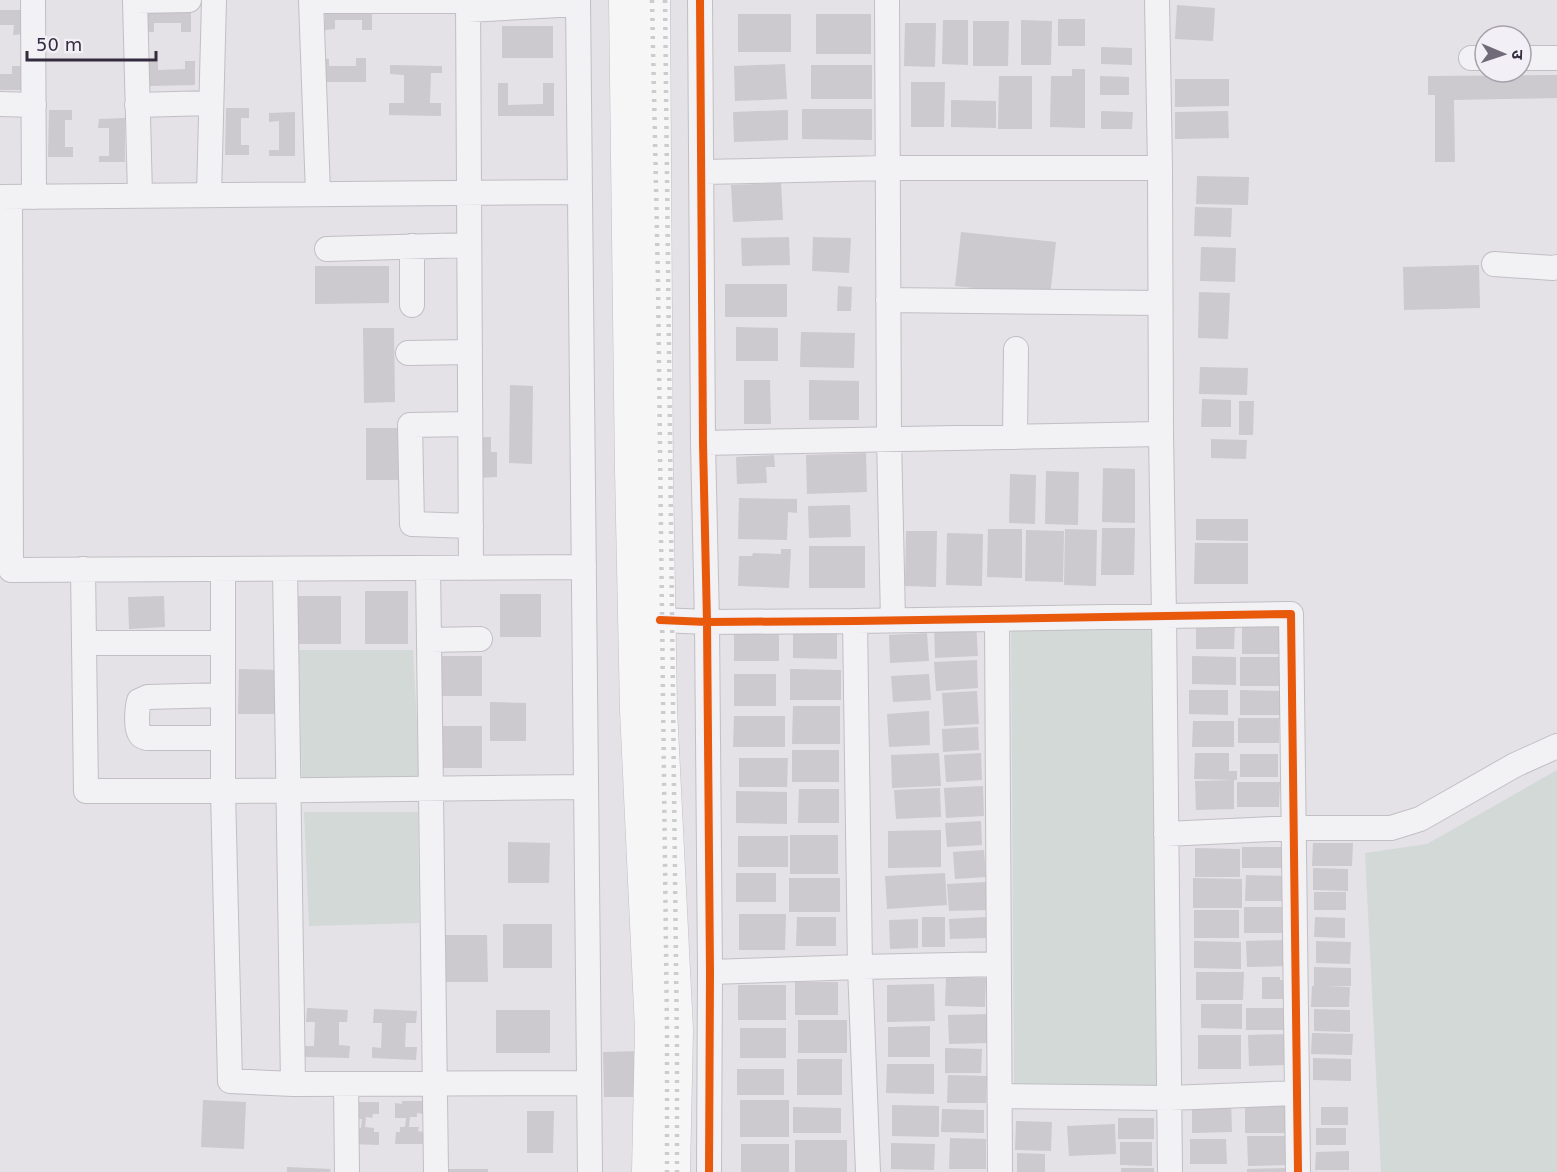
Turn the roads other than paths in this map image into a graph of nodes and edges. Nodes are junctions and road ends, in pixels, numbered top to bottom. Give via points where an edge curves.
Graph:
1 (33, 0) edge
2 (135, 0) edge
3 (189, 0) edge
4 (214, 0) edge
5 (311, 0) edge
6 (625, 0) edge
7 (654, 0) edge
8 (700, 0) edge
9 (887, 0) edge
10 (1157, 0) edge
11 (578, 2) edge
12 (468, 3) edge
13 (1533, 58) edge
14 (1557, 58) edge
15 (211, 103) junction
16 (0, 104) edge
17 (34, 105) junction
18 (137, 105) junction
19 (887, 168) junction
20 (1160, 168) junction
21 (702, 172) junction
22 (469, 192) junction
23 (580, 192) junction
24 (318, 194) junction
25 (140, 195) junction
26 (209, 195) junction
27 (34, 196) junction
28 (5, 197) edge
29 (469, 245) junction
30 (412, 246) junction
31 (327, 249) dead end
32 (1494, 264) dead end
33 (1557, 267) edge
34 (888, 300) junction
35 (1160, 303) junction
36 (412, 305) dead end
37 (1016, 349) dead end
38 (470, 352) junction
39 (408, 353) dead end
40 (470, 424) junction
41 (1161, 434) junction
42 (1015, 437) junction
43 (889, 438) junction
44 (703, 443) junction
45 (471, 526) junction
46 (584, 567) junction
47 (428, 568) junction
48 (471, 568) junction
49 (224, 569) junction
50 (285, 569) junction
51 (83, 570) junction
52 (1164, 616) junction
53 (997, 619) junction
54 (660, 620) junction
55 (894, 620) junction
56 (855, 621) junction
57 (707, 622) junction
58 (480, 639) dead end
59 (429, 640) junction
60 (85, 643) junction
61 (223, 644) junction
62 (223, 695) junction
63 (223, 738) junction
64 (1557, 746) edge
65 (586, 788) junction
66 (431, 789) junction
67 (288, 790) junction
68 (223, 791) junction
69 (1294, 828) junction
70 (1167, 834) junction
71 (999, 964) junction
72 (860, 967) junction
73 (710, 972) junction
74 (589, 1083) junction
75 (293, 1084) junction
76 (346, 1084) junction
77 (435, 1084) junction
78 (1297, 1093) junction
79 (1001, 1096) junction
80 (1169, 1098) junction
81 (347, 1172) edge
82 (436, 1172) edge
83 (590, 1172) edge
84 (648, 1172) edge
85 (674, 1172) edge
86 (709, 1172) edge
87 (868, 1172) edge
88 (1000, 1172) edge
89 (1170, 1172) edge
90 (1298, 1172) edge

1 - 17 street
2 - 3 street
2 - 18 street
4 - 15 street
5 - 12 street
5 - 24 street
6 - 84 main road via 636,710 651,1030
7 - 54 main road
8 - 21 street
9 - 19 street
10 - 20 street
11 - 12 street
11 - 23 street
12 - 22 street
13 - 14 street
15 - 18 street
15 - 26 street
16 - 17 street
17 - 27 street
18 - 25 street
19 - 20 street
19 - 21 street
19 - 34 street
20 - 35 street
21 - 44 street
22 - 23 street
22 - 24 street
22 - 29 street
23 - 46 street
24 - 26 street
25 - 26 street
25 - 27 street
27 - 28 street
28 - 51 street via 11,570
29 - 30 street
29 - 38 street
30 - 31 street
30 - 36 street
32 - 33 street
34 - 35 street
34 - 43 street
35 - 41 street
37 - 42 street
38 - 39 street
38 - 40 street
40 - 45 street
40 - 45 street via 410,425 411,524
41 - 42 street
41 - 52 street
42 - 43 street
43 - 44 street
43 - 55 street
44 - 57 street
45 - 48 street
46 - 48 street
46 - 65 street
47 - 48 street
47 - 50 street
47 - 59 street
49 - 50 street
49 - 51 street
49 - 61 street
50 - 67 street
51 - 60 street
52 - 53 street
52 - 69 street via 1291,614
52 - 70 street
53 - 55 street
53 - 71 street
54 - 57 street
54 - 85 main road via 677,1030
55 - 56 street
56 - 57 street
56 - 72 street
57 - 73 street
58 - 59 street
59 - 66 street
60 - 61 street
60 - 68 street via 86,791
61 - 62 street
62 - 63 street
62 - 63 street via 148,697 137,706 142,737
63 - 68 street
64 - 69 street via 1420,819 1391,828
65 - 66 street
65 - 74 street
66 - 67 street
66 - 77 street
67 - 68 street
67 - 75 street
68 - 75 street via 230,1081
69 - 70 street
69 - 78 street
70 - 80 street
71 - 72 street
71 - 79 street
72 - 73 street
72 - 87 street
73 - 86 street
74 - 77 street
74 - 83 street
75 - 76 street
76 - 77 street
76 - 81 street
77 - 82 street
78 - 80 street
78 - 90 street
79 - 80 street
79 - 88 street
80 - 89 street

